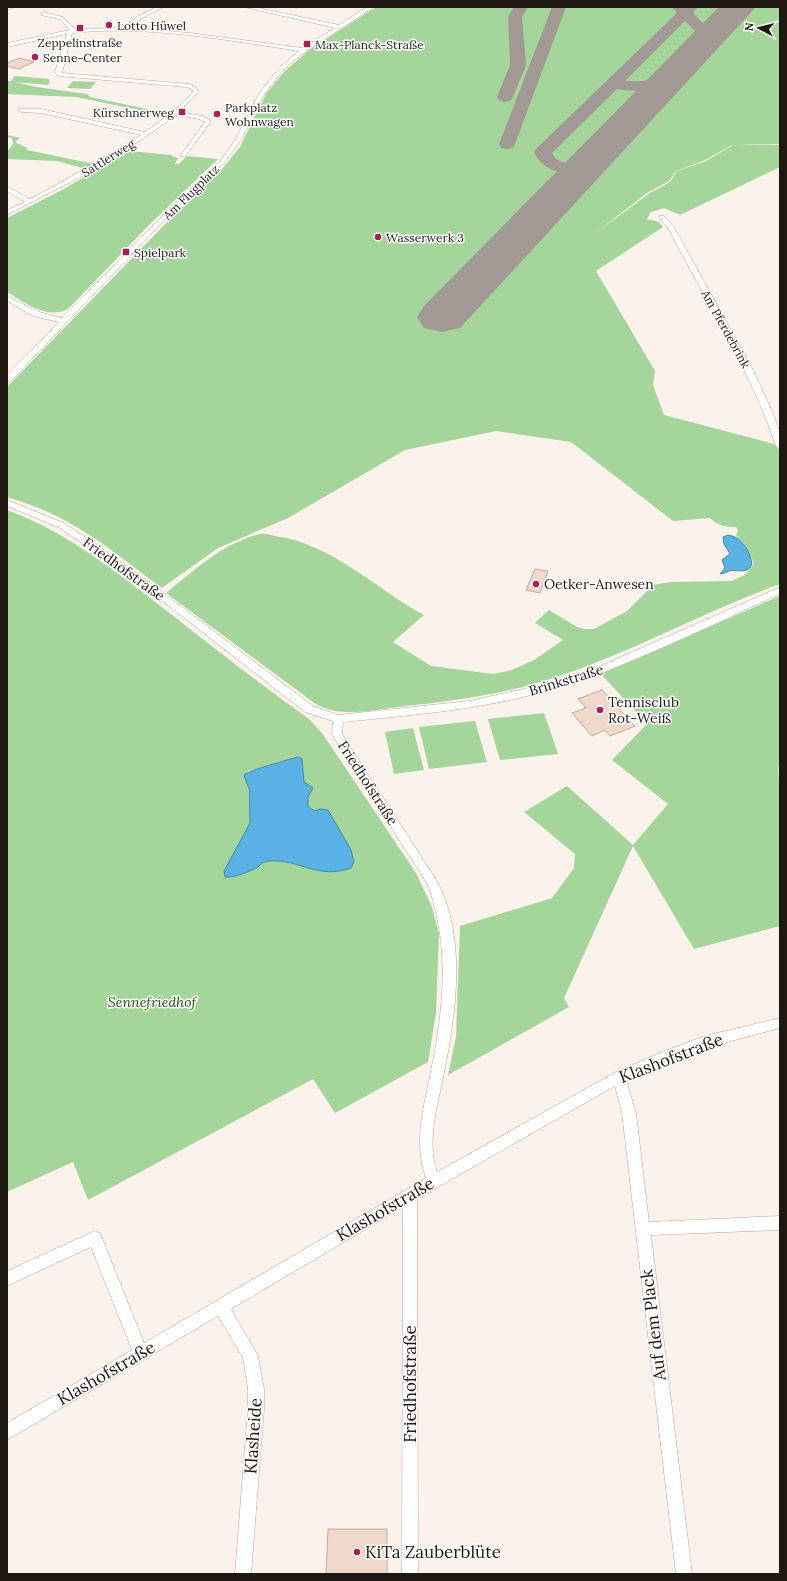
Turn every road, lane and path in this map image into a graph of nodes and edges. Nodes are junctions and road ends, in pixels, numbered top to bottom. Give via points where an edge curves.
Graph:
1 (11, 7) edge
2 (158, 7) edge
3 (247, 7) edge
4 (371, 7) edge
5 (7, 8) edge
6 (43, 14) dead end
7 (340, 27) junction
8 (124, 30) junction
9 (72, 31) junction
10 (7, 44) edge
11 (304, 50) junction
12 (21, 110) dead end
13 (174, 113) junction
14 (146, 134) junction
15 (183, 156) dead end
16 (7, 188) edge
17 (30, 202) junction
18 (7, 213) edge
19 (662, 217) dead end
20 (7, 298) edge
21 (65, 321) junction
22 (7, 380) edge
23 (780, 446) edge
24 (7, 503) edge
25 (780, 590) edge
26 (338, 719) junction
27 (780, 1023) edge
28 (619, 1077) junction
29 (434, 1181) junction
30 (410, 1195) junction
31 (780, 1223) edge
32 (642, 1229) junction
33 (7, 1279) edge
34 (221, 1306) junction
35 (141, 1353) junction
36 (7, 1432) edge
37 (242, 1574) edge
38 (410, 1574) edge
39 (684, 1574) edge

1 - 5 main road
2 - 8 street
3 - 7 street
4 - 7 street, Am Flugplatz
6 - 9 street via 61,18
7 - 11 street, Am Flugplatz
8 - 9 street
8 - 11 street via 194,35
9 - 10 street
9 - 13 street, Sattlerweg via 58,72 60,75 187,85 194,88 196,92
11 - 21 street, Am Flugplatz via 282,68 262,93 238,140 222,162 168,213
12 - 14 street
13 - 14 street, Sattlerweg
13 - 15 street via 201,117 208,121
14 - 17 street, Sattlerweg via 94,168
16 - 17 street
17 - 18 street, Sattlerweg
19 - 23 street, Am Pferdebrink via 670,224 750,372 769,413
20 - 21 street via 36,314
21 - 22 street, Am Flugplatz
24 - 26 street, Friedhofstraße via 61,525 159,594 309,709 323,716
25 - 26 street, Brinkstraße via 607,667 544,688 469,705
26 - 29 street, Friedhofstraße via 337,734 433,884 441,902 448,933 449,988 442,1050 425,1150 428,1168
27 - 28 street, Klashofstraße via 705,1042
28 - 29 street, Klashofstraße
28 - 32 street, Auf dem Plack via 629,1113
29 - 30 street, Klashofstraße
30 - 34 street, Klashofstraße
30 - 38 street, Friedhofstraße
31 - 32 street
32 - 39 street, Auf dem Plack
33 - 35 street via 94,1238
34 - 35 street, Klashofstraße
34 - 37 street, Klasheide via 250,1356 256,1389
35 - 36 street, Klashofstraße

